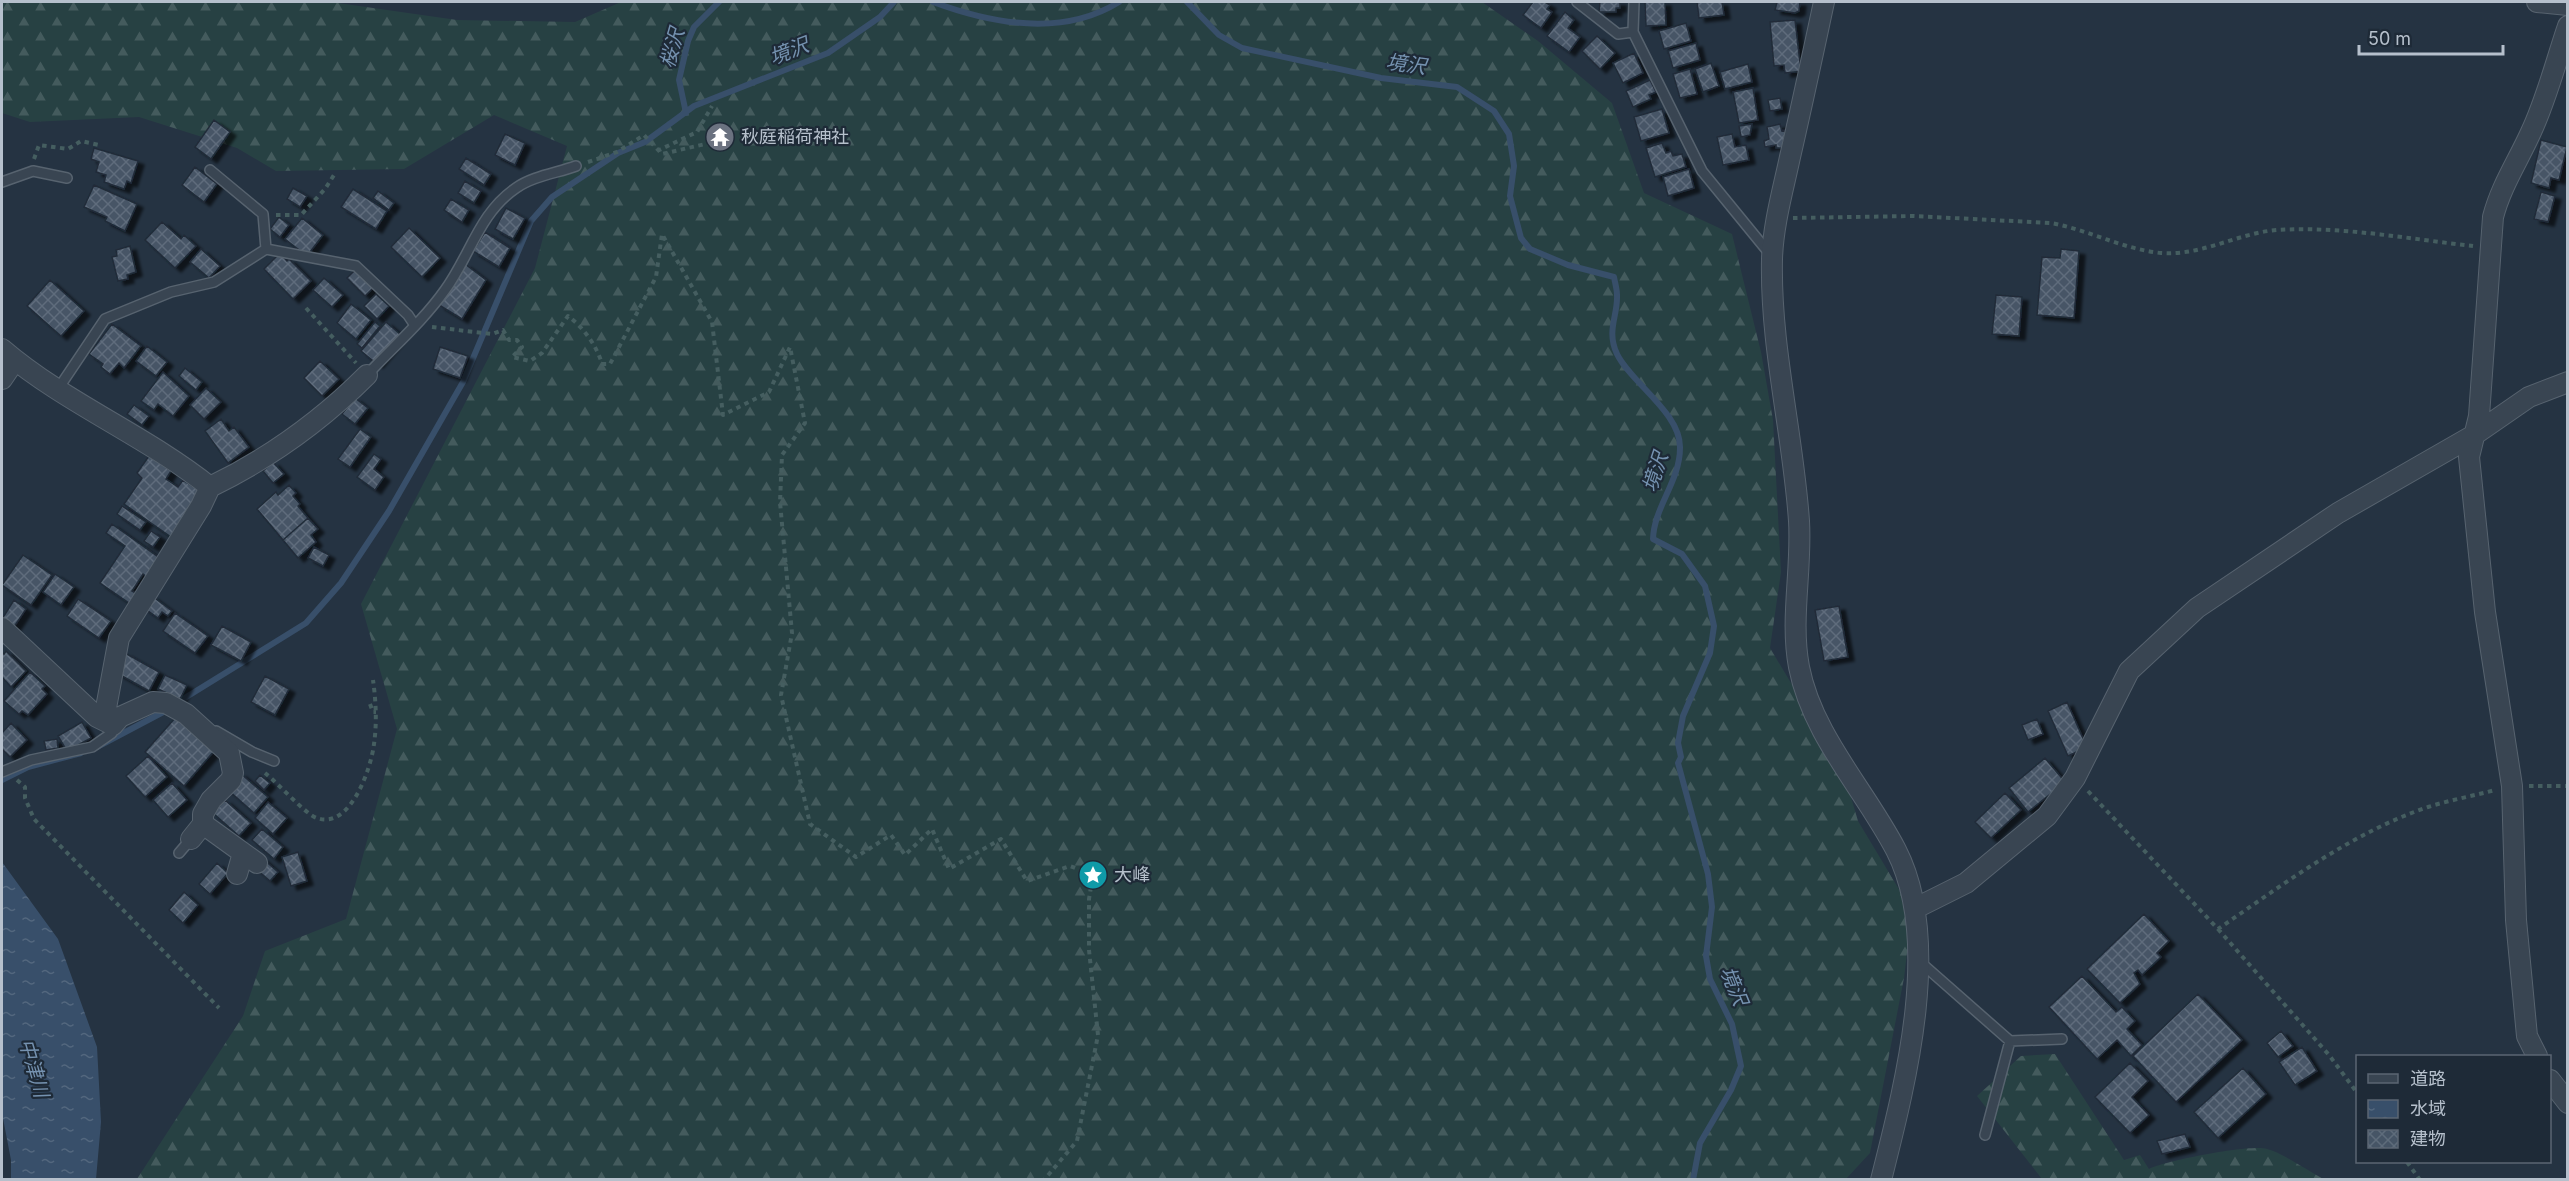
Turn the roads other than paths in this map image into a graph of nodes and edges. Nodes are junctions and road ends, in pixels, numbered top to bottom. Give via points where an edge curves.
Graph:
1 (1577, 2) edge
2 (1634, 2) edge
3 (1824, 2) edge
4 (2537, 2) edge
5 (2568, 5) edge
6 (2568, 26) edge
7 (1633, 32) junction
8 (576, 166) road end
9 (210, 170) dead end
10 (67, 178) dead end
11 (2, 182) edge
12 (266, 249) junction
13 (1772, 257) junction
14 (414, 324) junction
15 (8, 355) edge
16 (367, 375) joint
17 (2, 379) edge
18 (2568, 382) edge
19 (58, 389) junction
20 (2474, 435) junction
21 (210, 487) junction
22 (2, 628) edge
23 (113, 725) junction
24 (209, 734) junction
25 (274, 761) dead end
26 (4, 771) edge
27 (237, 874) dead end
28 (1916, 908) junction
29 (1918, 959) junction
30 (2062, 1039) dead end
31 (2010, 1041) junction
32 (2536, 1055) edge
33 (2551, 1081) edge
34 (2568, 1103) edge
35 (1985, 1135) dead end
36 (1881, 1179) edge

1 - 7 lane via 1618,34
2 - 7 lane
3 - 13 street
4 - 5 street
6 - 20 street via 2531,132 2499,193 2490,248 2479,416
7 - 13 lane via 1702,171
8 - 14 lane via 514,189 474,234 460,269
9 - 12 lane via 265,218
10 - 11 lane via 29,172
12 - 14 lane via 356,266
12 - 19 lane via 214,282 171,292 105,319
13 - 28 street via 1773,303 1799,522 1795,618 1800,671 1820,724 1896,850
14 - 16 lane
15 - 17 street
15 - 19 street
16 - 21 street via 305,431
18 - 20 street via 2529,397
19 - 21 street
20 - 28 street via 2338,513 2197,608 2129,671 2075,778 2047,816 1966,883
20 - 32 street via 2469,458 2485,612 2512,786 2519,955 2527,1036
21 - 23 street via 119,638 106,708
22 - 23 street via 97,717
23 - 24 street via 120,717 153,702 166,702
23 - 26 lane via 112,733 92,747 32,760
24 - 25 lane via 216,731
24 - 27 street via 229,753 233,773 207,806 191,839 250,858
28 - 29 street
29 - 31 lane
29 - 36 street via 1912,1037
30 - 31 lane
31 - 35 lane
33 - 34 street

